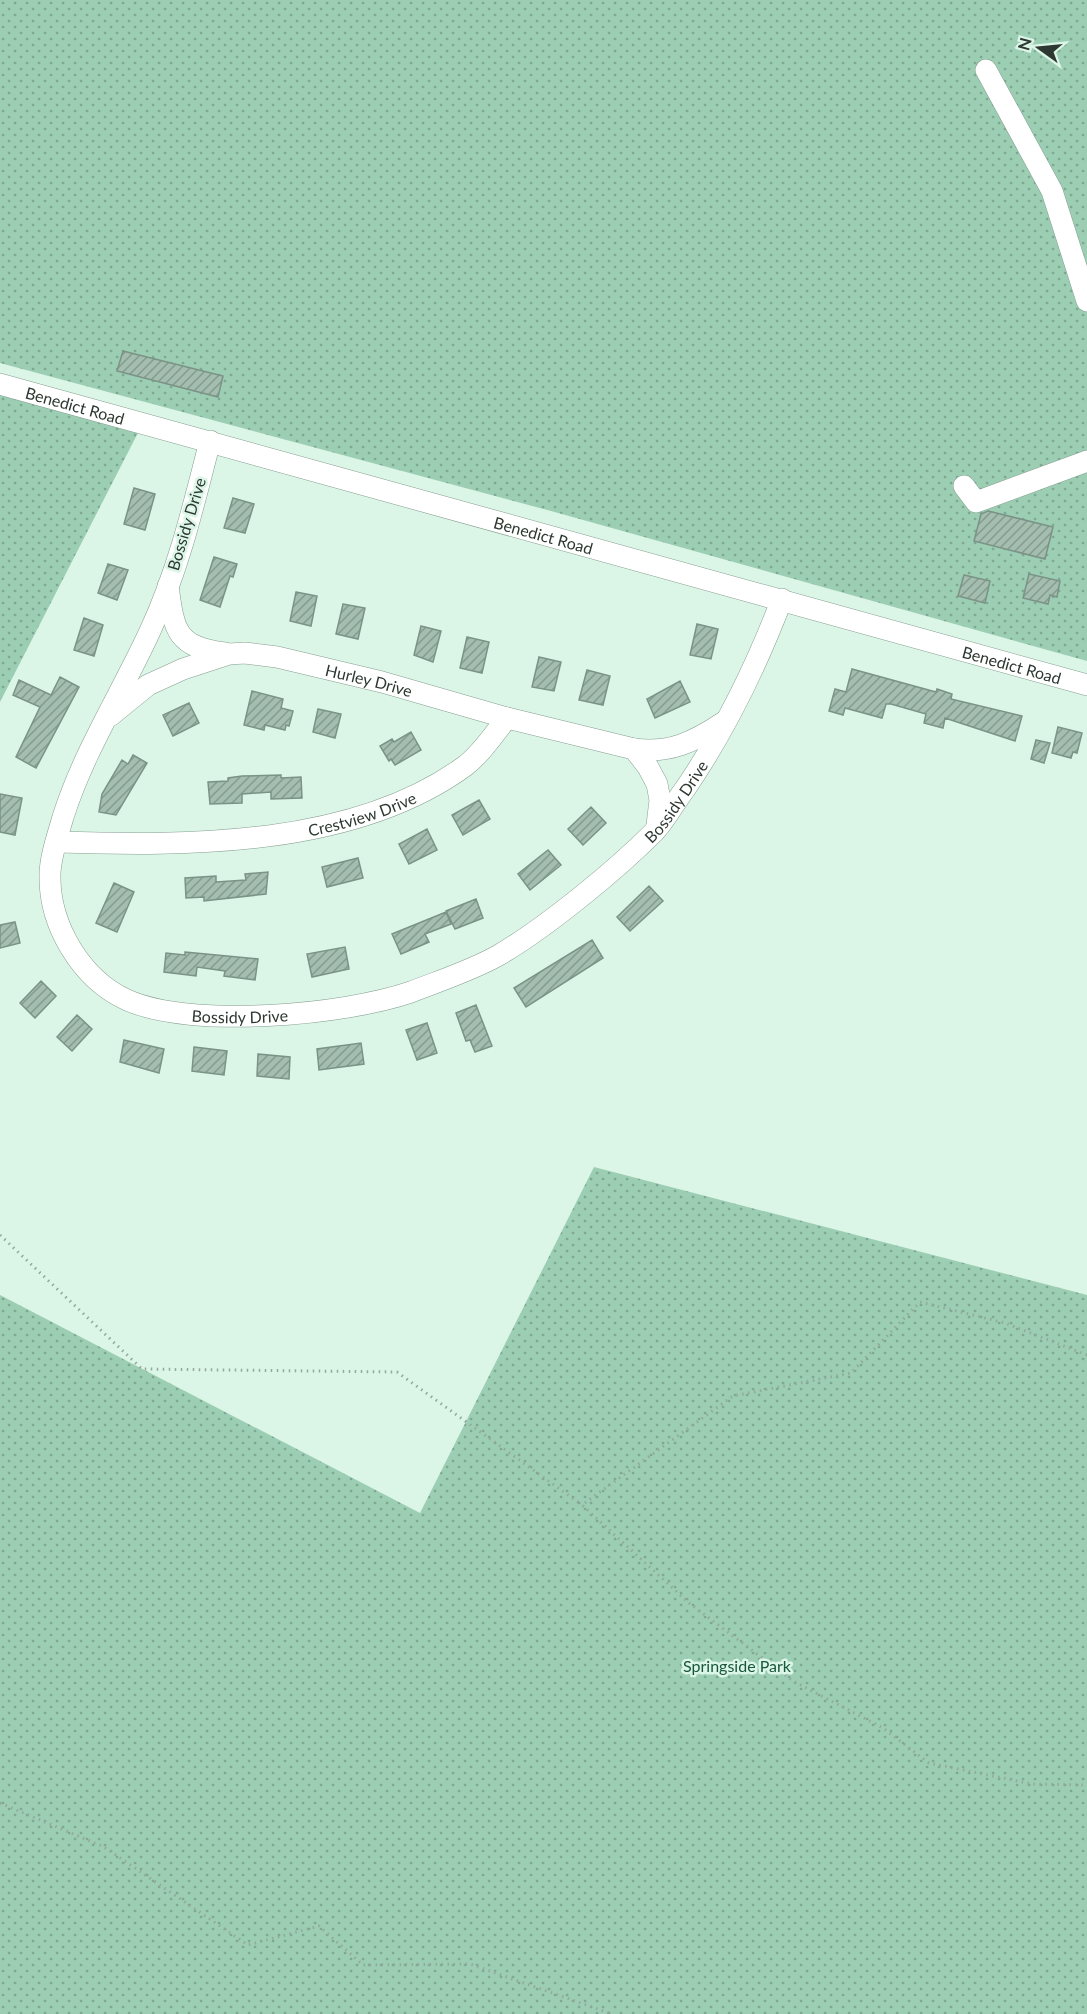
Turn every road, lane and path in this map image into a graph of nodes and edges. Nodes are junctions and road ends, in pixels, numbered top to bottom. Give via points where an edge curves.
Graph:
1 (986, 70) dead end
2 (1087, 301) edge
3 (0, 384) edge
4 (210, 441) junction
5 (1087, 461) edge
6 (964, 486) dead end
7 (168, 584) junction
8 (782, 599) junction
9 (229, 654) junction
10 (1087, 685) edge
11 (507, 718) junction
12 (729, 719) junction
13 (102, 722) junction
14 (634, 749) junction
15 (657, 829) junction
16 (57, 842) junction
17 (0, 1235) edge
18 (1087, 1355) edge
19 (582, 1505) junction
20 (1087, 1785) edge
21 (0, 1803) edge
22 (612, 2014) edge

1 - 2 street via 1052,191
3 - 4 street, Benedict Road
4 - 7 street, Bossidy Drive
4 - 8 street, Benedict Road
5 - 6 street via 976,502
7 - 9 street, Hurley Drive via 172,615 185,641 198,650
7 - 13 street, Bossidy Drive via 152,627
8 - 10 street, Benedict Road
8 - 12 street, Bossidy Drive
9 - 11 street, Hurley Drive via 277,657
9 - 13 street, Hurley Drive via 148,686
11 - 14 street
11 - 16 street, Crestview Drive via 466,765 416,796 351,821 293,833 190,842
12 - 14 street via 694,742 662,750
12 - 15 street, Bossidy Drive
13 - 16 street, Bossidy Drive via 75,777
14 - 15 street via 657,784
15 - 16 street, Bossidy Drive via 583,895 498,956 407,993 325,1011 266,1016 170,1011 130,1002 108,990 88,973 66,940 56,912 50,875
17 - 19 path via 142,1369 397,1371
18 - 19 path via 1005,1323 920,1302 850,1373 733,1396
19 - 20 path via 689,1602 793,1681 884,1728 929,1763 1032,1784
21 - 22 path via 104,1847 248,1945 319,1926 363,1965 470,1964

